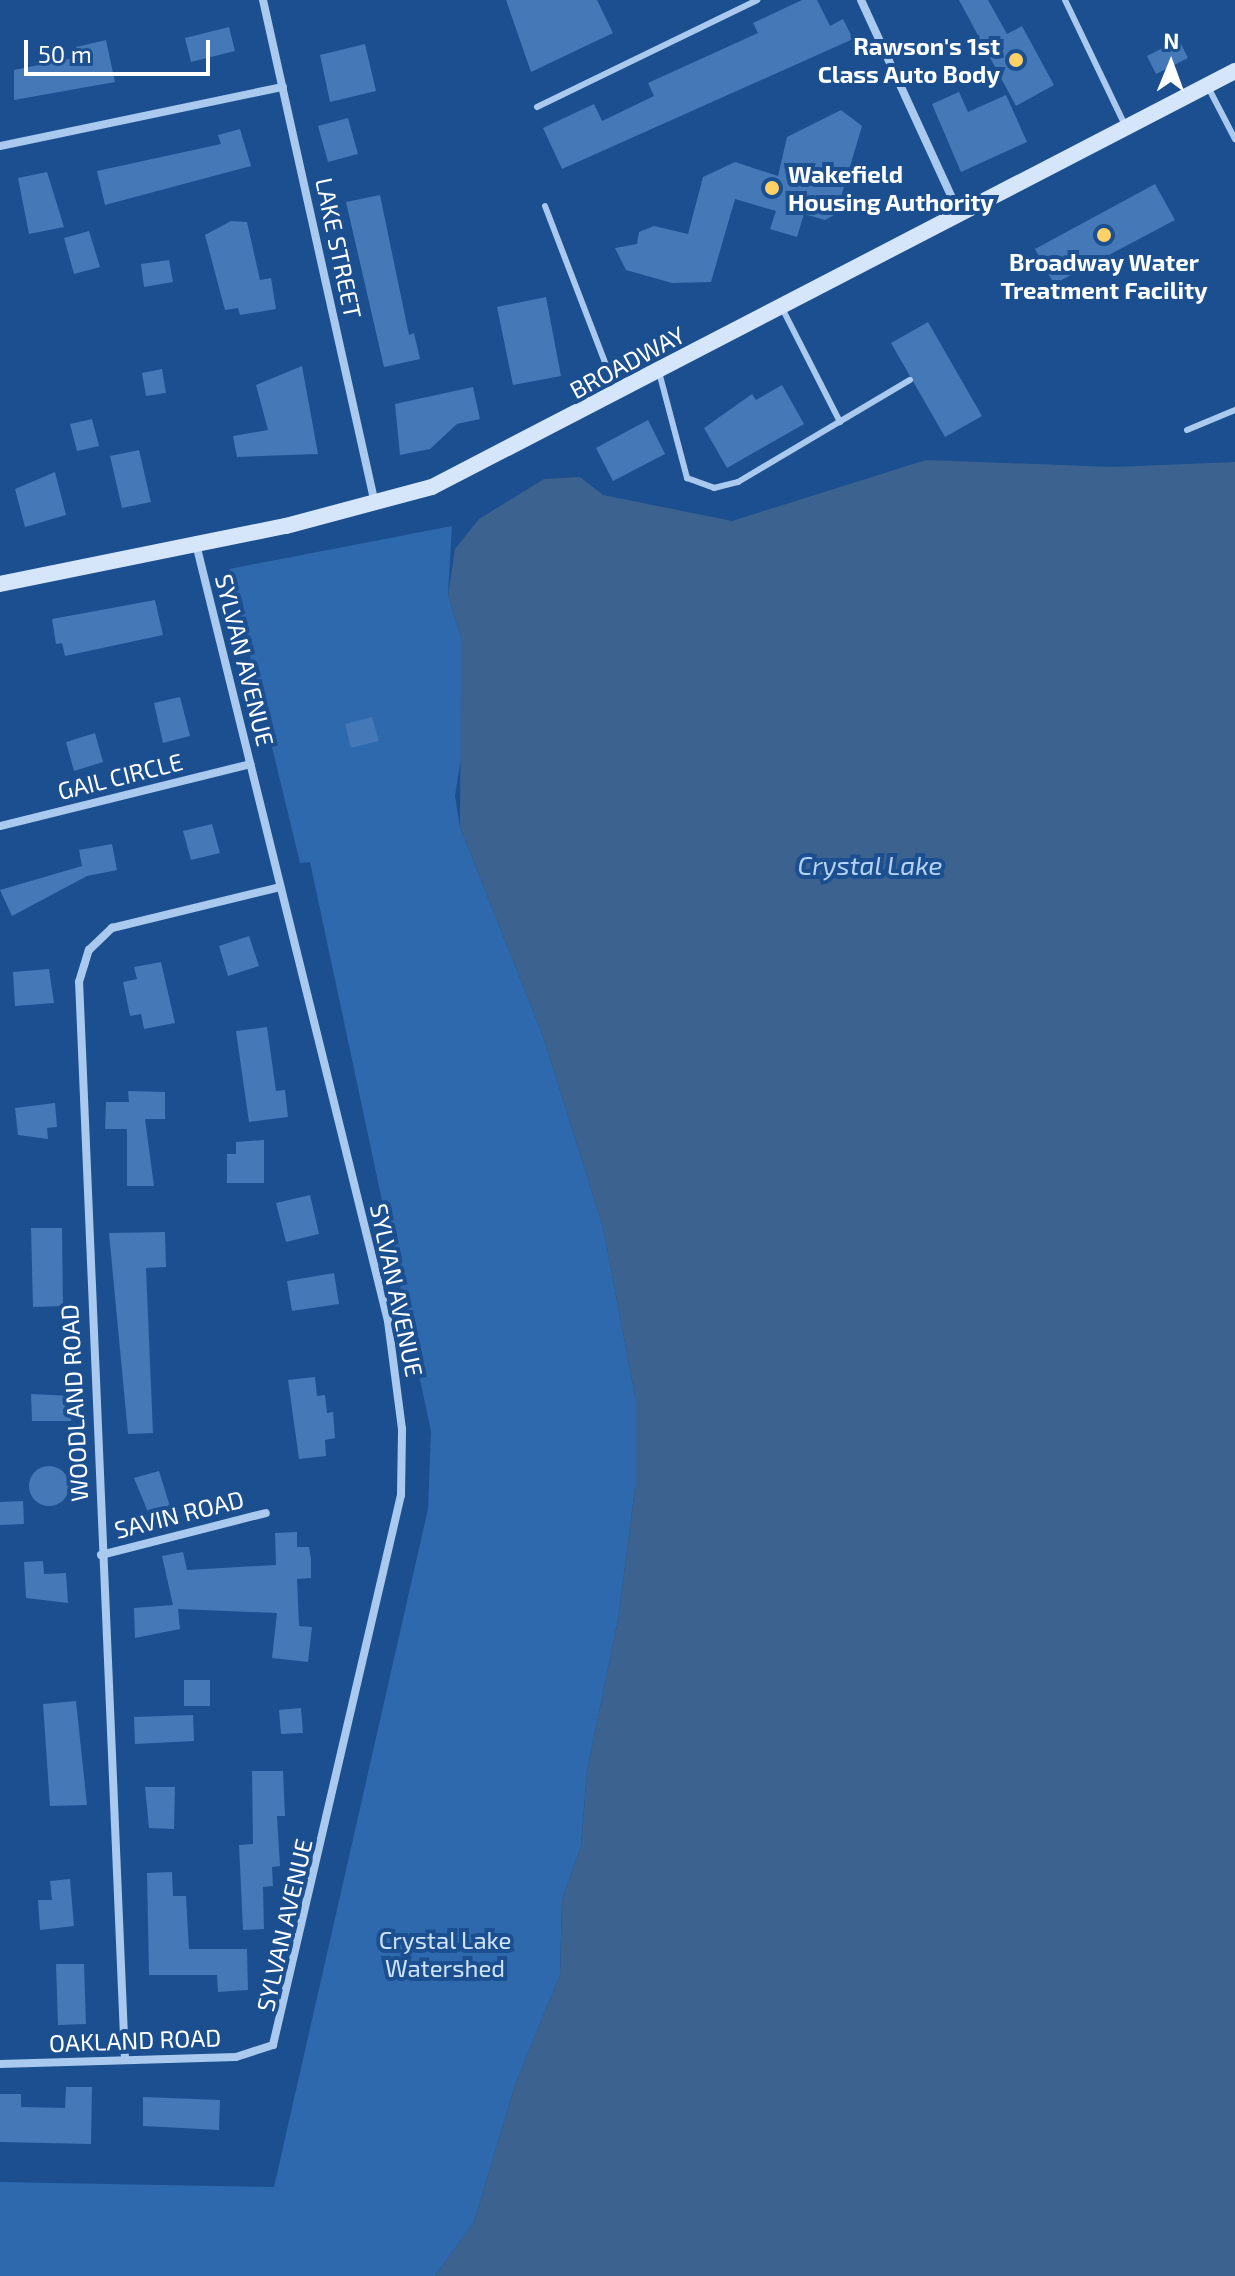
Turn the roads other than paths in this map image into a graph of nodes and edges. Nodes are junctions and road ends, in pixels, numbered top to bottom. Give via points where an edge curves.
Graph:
1 (263, 0) edge
2 (757, 0) edge
3 (861, 0) edge
4 (1065, 0) edge
5 (1235, 71) edge
6 (1206, 84) junction
7 (283, 87) junction
8 (537, 107) dead end
9 (1124, 123) junction
10 (1235, 139) edge
11 (0, 146) edge
12 (545, 206) dead end
13 (958, 211) junction
14 (781, 306) junction
15 (659, 372) junction
16 (910, 380) dead end
17 (617, 395) junction
18 (1235, 410) edge
19 (840, 422) junction
20 (1187, 430) dead end
21 (375, 505) junction
22 (196, 544) junction
23 (0, 584) edge
24 (250, 764) junction
25 (0, 826) edge
26 (280, 887) junction
27 (266, 1513) dead end
28 (101, 1555) junction
29 (271, 2049) joint
30 (125, 2060) junction
31 (0, 2064) edge

1 - 7 street, LAKE STREET
2 - 8 lane
3 - 13 street
4 - 9 lane
5 - 6 street, BROADWAY
6 - 9 street, BROADWAY
6 - 10 lane
7 - 11 street
7 - 21 street, LAKE STREET
9 - 13 street, BROADWAY
12 - 17 lane
13 - 14 street, BROADWAY
14 - 15 street, BROADWAY
14 - 19 lane
15 - 17 street, BROADWAY
15 - 19 lane via 680,463 695,485 738,482
16 - 19 lane
17 - 21 street, BROADWAY via 473,469
18 - 20 lane
21 - 22 street, BROADWAY
22 - 23 street, BROADWAY
22 - 24 street, SYLVAN AVENUE
24 - 25 street, GAIL CIRCLE
24 - 26 street, SYLVAN AVENUE
26 - 28 street, WOODLAND ROAD via 112,928 89,950 81,974
26 - 29 street, SYLVAN AVENUE via 388,1321 403,1464 384,1578
27 - 28 street, SAVIN ROAD
28 - 30 street, WOODLAND ROAD
29 - 30 street, OAKLAND ROAD
30 - 31 street, OAKLAND ROAD

